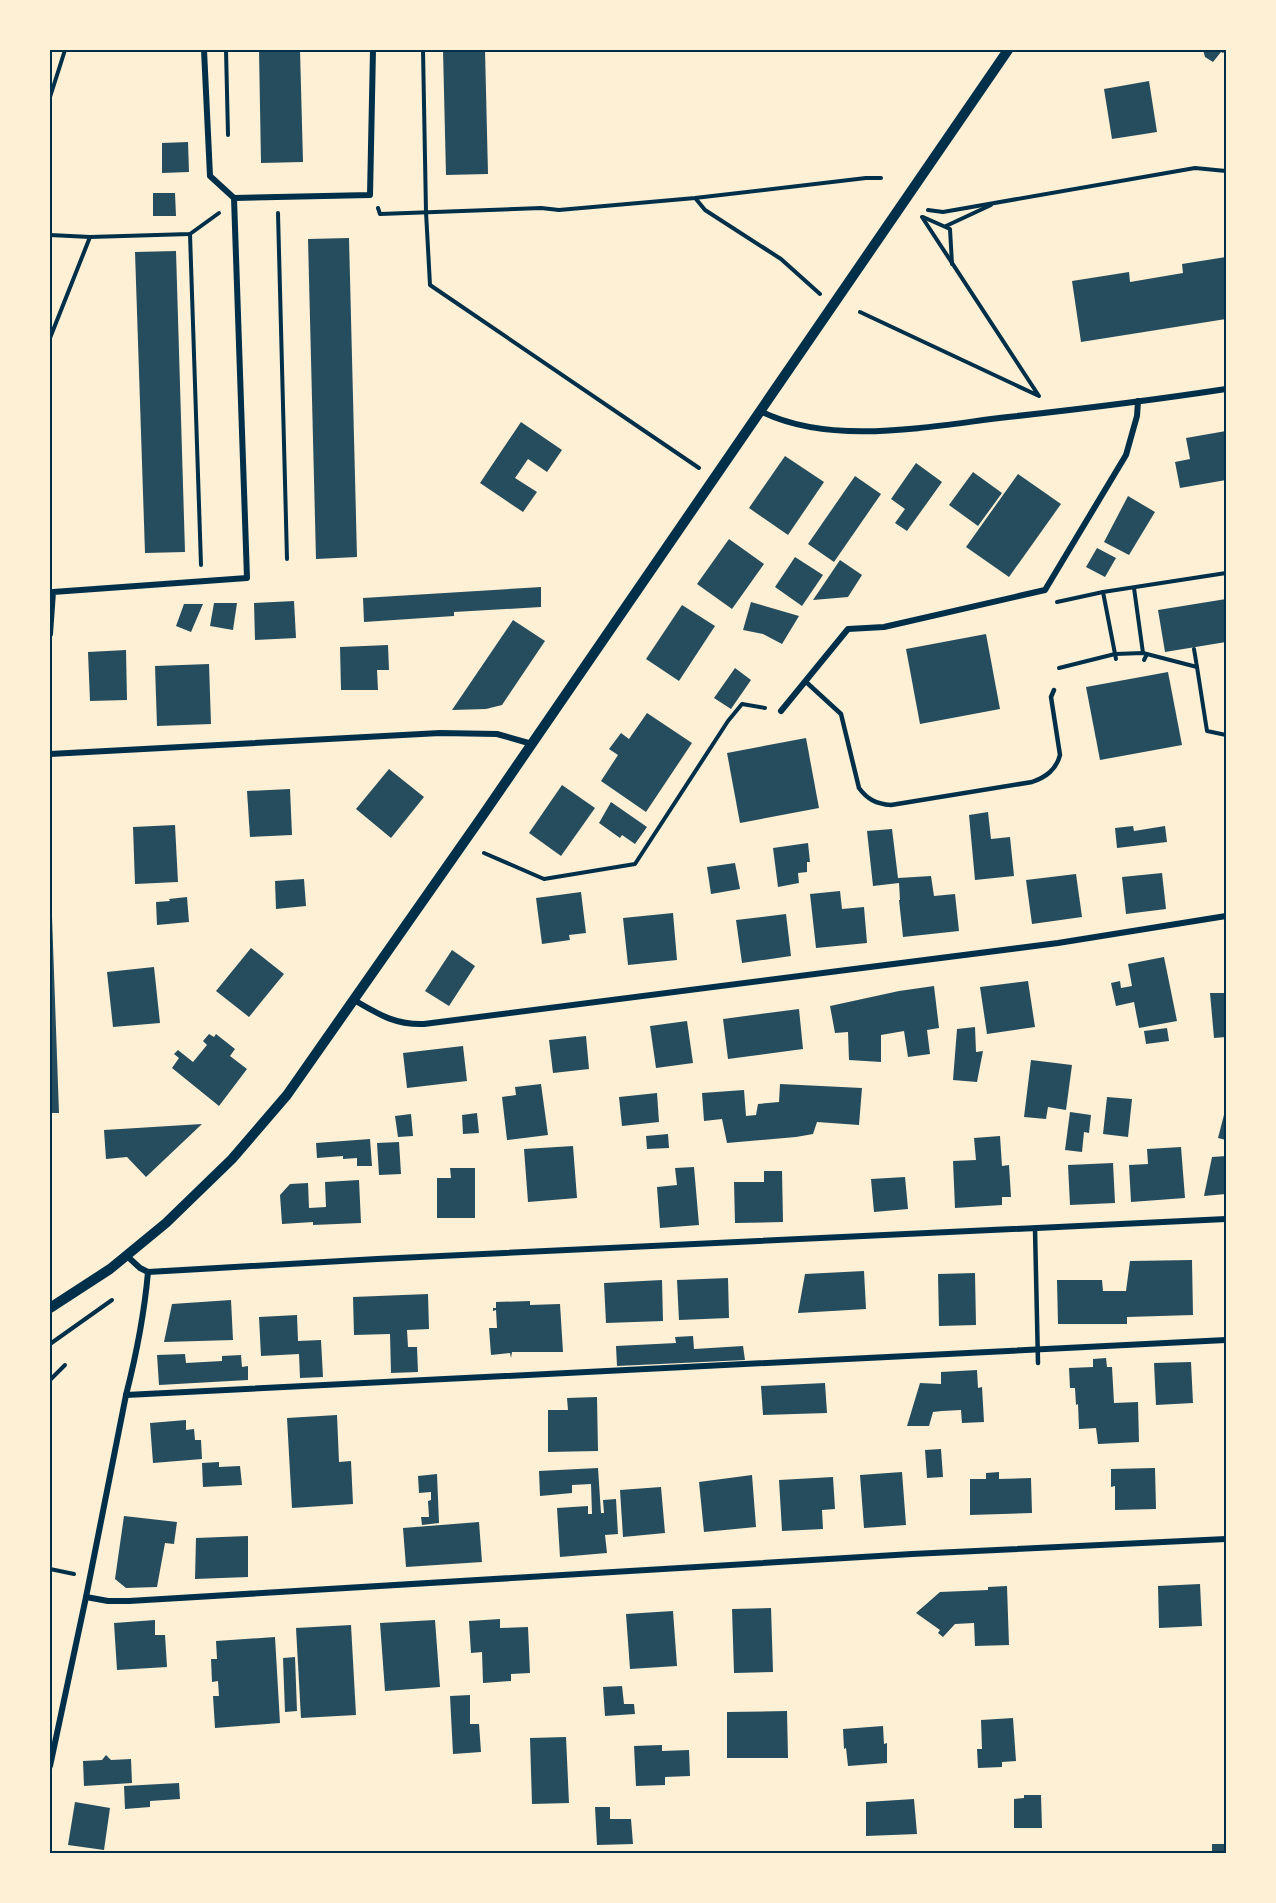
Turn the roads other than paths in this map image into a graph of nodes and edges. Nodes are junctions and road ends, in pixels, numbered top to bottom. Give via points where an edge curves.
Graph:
1 (204, 50) edge
2 (373, 50) edge
3 (1008, 50) edge
4 (234, 198) junction
5 (1227, 388) edge
6 (1138, 401) junction
7 (760, 411) junction
8 (50, 634) edge
9 (805, 681) junction
10 (1054, 690) dead end
11 (781, 711) road end
12 (532, 744) junction
13 (50, 754) edge
14 (1227, 916) edge
15 (354, 1000) junction
16 (1227, 1219) edge
17 (1035, 1229) junction
18 (127, 1256) junction
19 (148, 1272) junction
20 (50, 1308) edge
21 (1227, 1340) edge
22 (1038, 1349) junction
23 (1038, 1363) dead end
24 (126, 1395) junction
25 (1227, 1539) edge
26 (86, 1597) junction
27 (50, 1766) edge

1 - 4 street via 210,176
2 - 4 street via 370,195
3 - 7 street
4 - 8 street via 247,578 52,592
5 - 6 street
6 - 7 street via 910,428 856,430 803,426
6 - 9 street via 1126,455 1045,590 884,627 848,629
7 - 12 street
9 - 10 lane via 841,714 859,788 873,801 891,805 1042,779 1058,764 1060,754 1051,697
9 - 11 street
12 - 13 street via 497,734 449,733
12 - 15 street
14 - 15 street via 1035,946 424,1024 390,1020
15 - 18 street via 263,1125 197,1194
16 - 17 street
17 - 19 street
17 - 22 lane
18 - 19 street
18 - 20 street
19 - 24 street via 135,1366
21 - 22 street
22 - 23 lane
22 - 24 street
24 - 26 street
25 - 26 street via 129,1601
26 - 27 street

